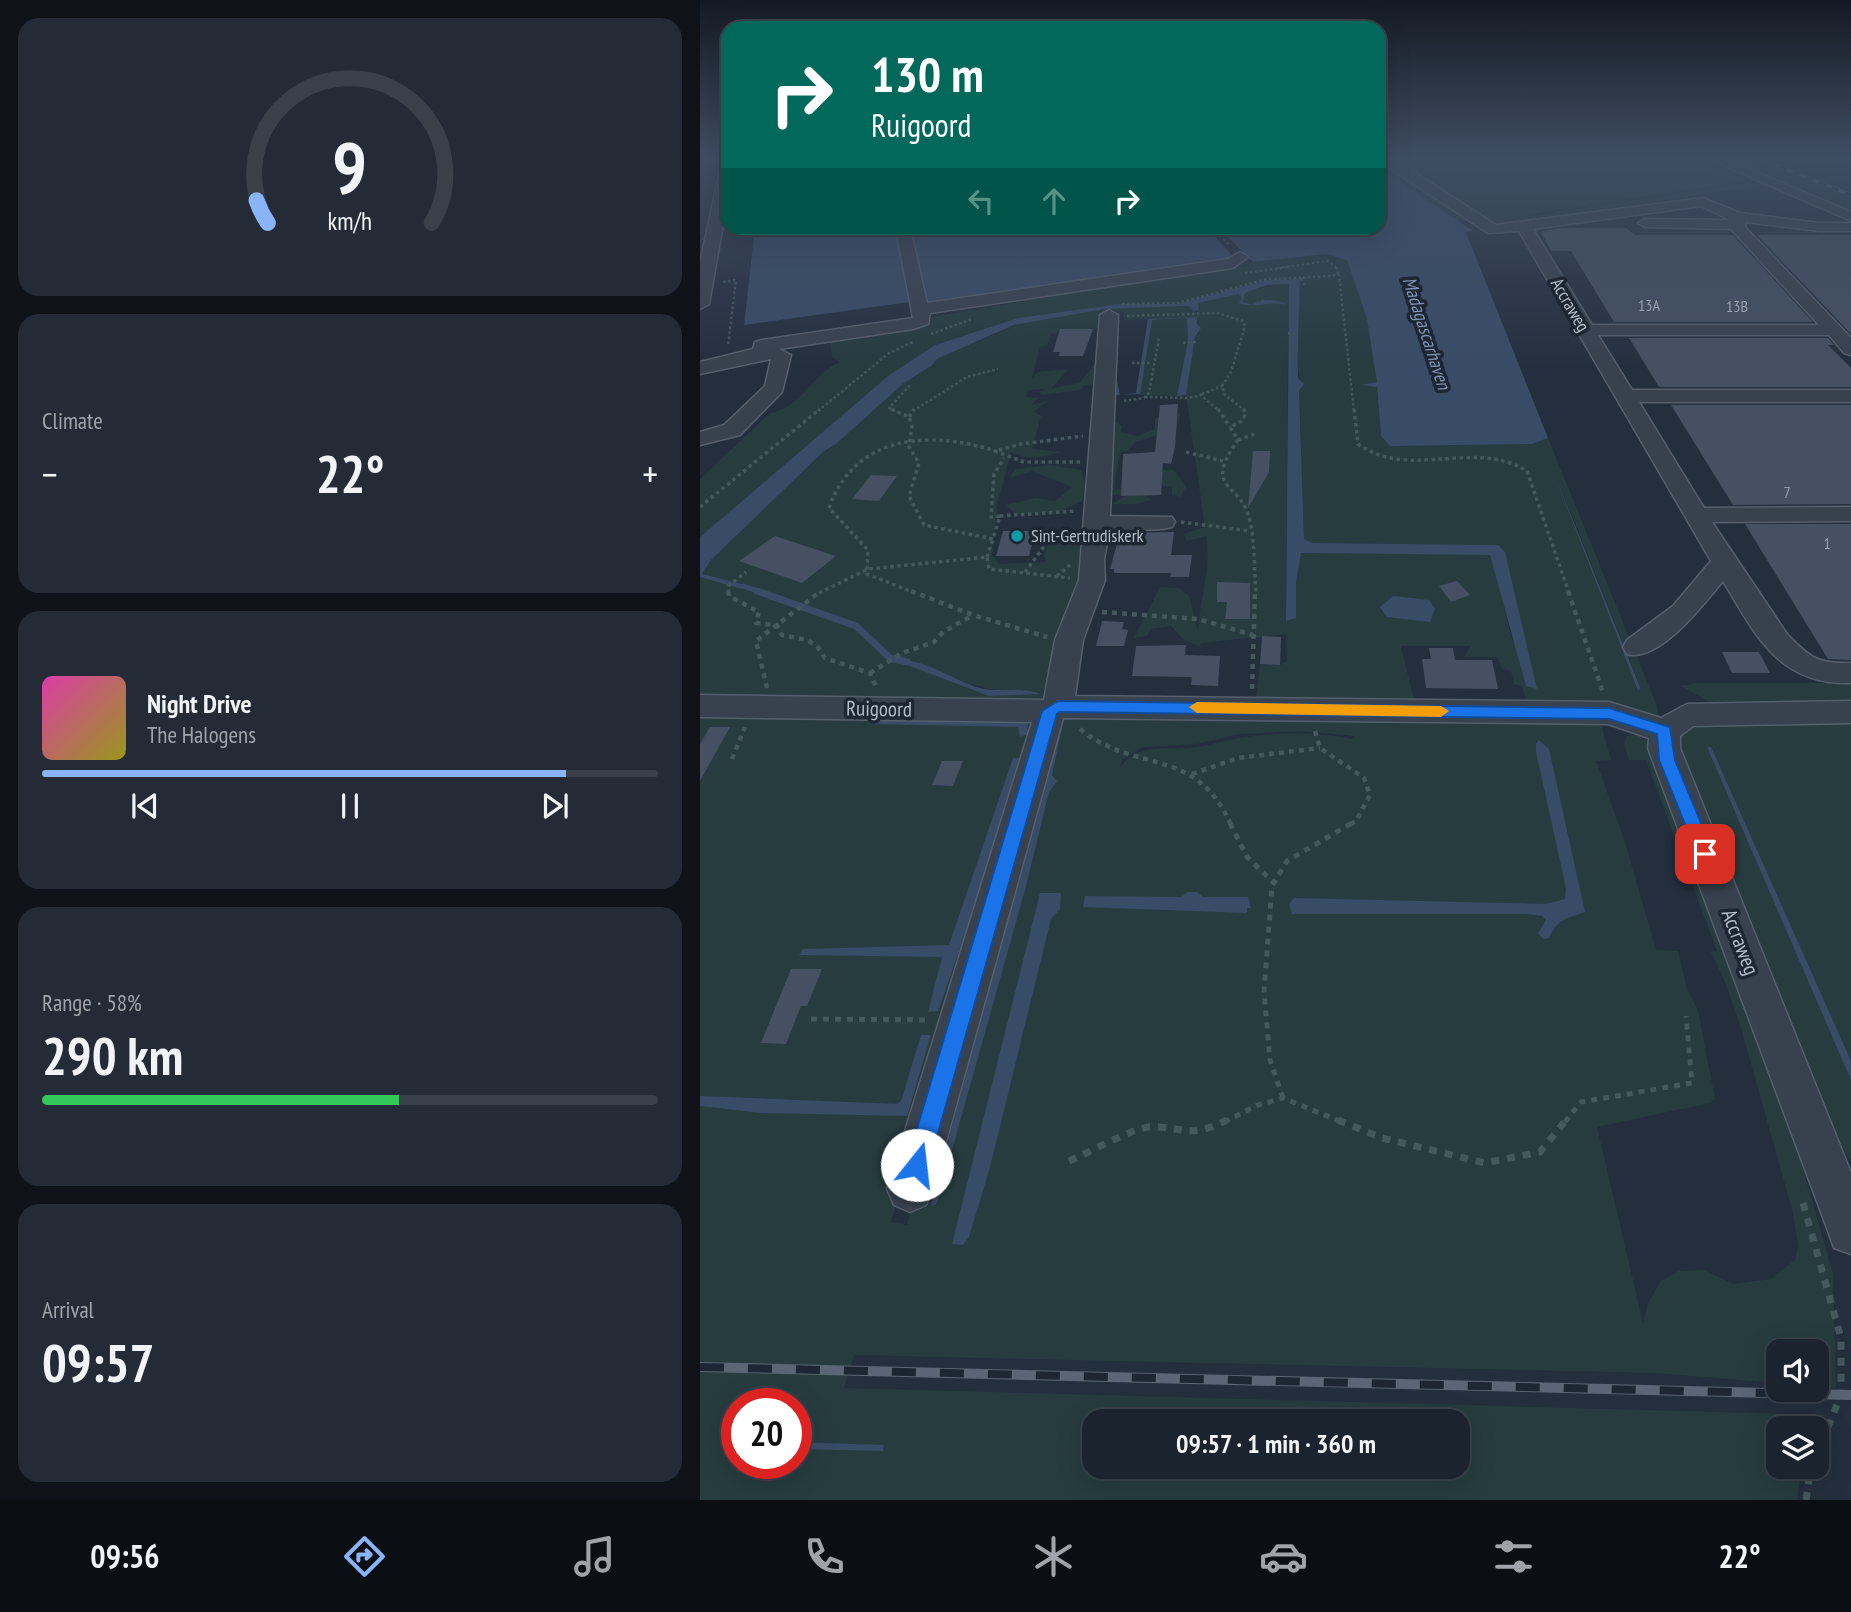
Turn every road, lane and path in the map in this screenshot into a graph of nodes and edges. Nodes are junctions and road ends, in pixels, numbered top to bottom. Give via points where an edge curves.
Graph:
1 (1487, 226) edge
2 (1524, 226) joint
3 (1739, 226) edge
4 (1812, 226) edge
5 (1851, 227) edge
6 (706, 233) edge
7 (904, 235) edge
8 (1220, 235) edge
9 (1240, 257) joint
10 (1238, 275) dead end
11 (1339, 275) junction
12 (702, 276) edge
13 (1301, 278) junction
14 (733, 281) dead end
15 (1305, 285) dead end
16 (700, 304) edge
17 (920, 309) junction
18 (1111, 312) junction
19 (979, 317) dead end
20 (1585, 330) junction
21 (1834, 330) junction
22 (1288, 334) dead end
23 (1298, 334) dead end
24 (1159, 338) dead end
25 (1197, 342) dead end
26 (1183, 343) dead end
27 (729, 346) dead end
28 (1851, 349) edge
29 (762, 351) junction
30 (986, 363) dead end
31 (1132, 363) dead end
32 (1153, 363) junction
33 (700, 369) edge
34 (999, 369) dead end
35 (988, 371) junction
36 (910, 385) dead end
37 (1222, 386) junction
38 (1201, 395) junction
39 (1624, 396) junction
40 (1851, 396) edge
41 (1145, 397) junction
42 (1103, 401) junction
43 (909, 417) junction
44 (1230, 427) junction
45 (1257, 433) dead end
46 (1101, 435) junction
47 (700, 439) edge
48 (911, 442) junction
49 (1236, 443) junction
50 (995, 451) junction
51 (1186, 452) dead end
52 (1004, 458) junction
53 (1223, 461) junction
54 (1099, 462) junction
55 (700, 507) edge
56 (1851, 514) edge
57 (1696, 515) junction
58 (1000, 516) junction
59 (1098, 522) junction
60 (1163, 522) joint
61 (1250, 531) junction
62 (993, 539) junction
63 (987, 557) junction
64 (1724, 562) junction
65 (865, 569) junction
66 (746, 572) dead end
67 (1025, 573) junction
68 (1092, 580) junction
69 (1080, 611) junction
70 (973, 615) junction
71 (777, 625) junction
72 (763, 631) dead end
73 (1253, 635) junction
74 (1069, 640) junction
75 (1637, 647) dead end
76 (870, 673) junction
77 (1851, 673) edge
78 (700, 706) edge
79 (1058, 708) junction
80 (1249, 708) junction
81 (881, 710) junction
82 (1851, 712) edge
83 (1609, 713) junction
84 (1665, 731) junction
85 (1192, 774) junction
86 (1274, 883) junction
87 (1686, 1016) dead end
88 (811, 1019) dead end
89 (959, 1021) junction
90 (1283, 1098) junction
91 (1069, 1161) dead end
92 (910, 1189) dead end
93 (1802, 1198) dead end
94 (1851, 1231) edge
95 (1829, 1424) edge
96 (1809, 1479) edge
97 (1806, 1500) edge

1 - 2 street via 1493,230
2 - 20 street, Accraweg
3 - 21 street
4 - 5 street
6 - 12 street
7 - 17 street
8 - 9 path
9 - 17 street via 1233,263
10 - 11 path via 1318,261 1333,262
11 - 13 path
11 - 83 path via 1358,444 1376,457 1500,458 1527,471
12 - 16 street
13 - 15 path
13 - 18 path via 1267,279 1178,303
14 - 27 path
17 - 29 street via 922,320 913,324 762,346
18 - 37 path via 1218,313 1243,321 1231,372
18 - 42 street
19 - 55 path via 889,353
20 - 21 street
20 - 39 street, Accraweg
21 - 28 street
22 - 23 path
24 - 32 path
25 - 26 path
29 - 33 street via 727,365
29 - 47 street via 781,355 775,388 732,430
30 - 35 path
31 - 32 path
32 - 41 path
34 - 35 path
35 - 43 path via 967,377 941,396 916,406
36 - 43 path via 889,408
37 - 38 path
37 - 44 path via 1226,396 1246,411 1242,421
38 - 41 path
38 - 44 path via 1215,404
39 - 40 street
39 - 57 street, Accraweg
41 - 42 path via 1130,402
42 - 46 street
43 - 48 path
44 - 49 path
45 - 49 path
46 - 50 path via 1021,443
46 - 54 street
48 - 50 path via 960,441
48 - 62 path via 909,447 919,463 909,496 923,525
48 - 65 path via 881,449 860,461 831,499 829,508 867,550
49 - 53 path
50 - 52 path
51 - 53 path
52 - 54 path
52 - 58 path via 994,474 991,517
53 - 61 path via 1222,475 1247,512
54 - 59 street
56 - 57 street
57 - 64 street, Accraweg
58 - 59 path
58 - 62 path
59 - 60 street
59 - 67 path via 1052,536
59 - 68 street
60 - 61 path
61 - 73 path via 1256,571
62 - 63 path
63 - 65 path
63 - 67 path via 989,569
64 - 75 street via 1683,612
64 - 77 street, Accraweg via 1776,639 1798,663 1820,673
65 - 70 path via 867,574
65 - 71 path via 790,611
66 - 71 path via 728,586 729,596 758,611 756,623
67 - 68 path
68 - 69 street
69 - 73 path via 1182,616 1225,622
69 - 74 street
70 - 74 path via 1038,636
70 - 76 path via 934,642 902,653
71 - 72 path
71 - 76 path via 782,635 807,640 825,658
73 - 80 path
74 - 79 street
76 - 81 path
78 - 81 street, Ruigoord
79 - 80 street, Ruigoord
79 - 81 street, Ruigoord
79 - 85 path via 1083,733 1135,758
79 - 89 street
80 - 83 street, Ruigoord
82 - 84 street via 1687,715
83 - 84 street, Ruigoord
84 - 94 street, Accraweg via 1667,760
85 - 86 path via 1215,794 1244,851
85 - 86 path via 1231,757 1320,748 1364,778 1370,795 1356,821 1287,862
86 - 90 path via 1264,992 1270,1060
87 - 90 path via 1692,1083 1581,1102 1540,1152 1526,1155 1485,1163 1382,1138
88 - 89 path
89 - 92 street
90 - 91 path via 1209,1129 1189,1133 1147,1127
93 - 95 path via 1841,1338 1841,1395
96 - 97 path

